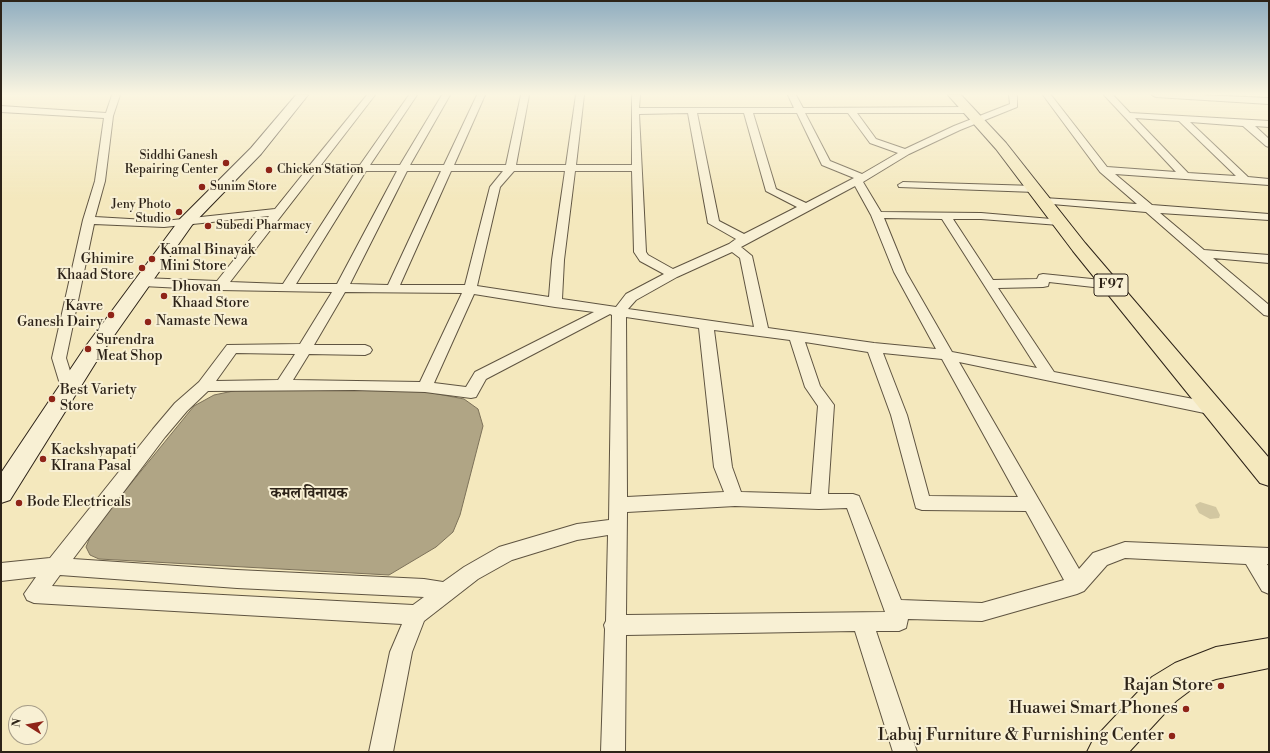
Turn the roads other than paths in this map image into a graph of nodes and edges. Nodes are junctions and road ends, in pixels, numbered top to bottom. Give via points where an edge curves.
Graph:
1 (107, 130) edge
2 (273, 130) edge
3 (342, 130) edge
4 (389, 130) edge
5 (426, 130) edge
6 (465, 130) edge
7 (518, 130) edge
8 (576, 130) edge
9 (636, 130) edge
10 (696, 130) edge
11 (754, 130) edge
12 (810, 130) edge
13 (865, 130) edge
14 (946, 130) edge
15 (986, 130) edge
16 (1074, 130) edge
17 (1141, 130) edge
18 (1194, 130) edge
19 (1254, 130) edge
20 (1269, 144) edge
21 (906, 152) junction
22 (311, 168) junction
23 (363, 168) junction
24 (637, 168) junction
25 (403, 169) junction
26 (448, 169) junction
27 (510, 169) junction
28 (571, 169) junction
29 (1104, 170) junction
30 (1185, 176) junction
31 (860, 179) junction
32 (1245, 180) junction
33 (1269, 182) edge
34 (903, 185) dead end
35 (1040, 195) junction
36 (805, 207) junction
37 (1149, 209) junction
38 (277, 212) junction
39 (877, 215) junction
40 (945, 216) junction
41 (1269, 217) edge
42 (89, 220) junction
43 (186, 222) junction
44 (1060, 222) junction
45 (744, 239) junction
46 (733, 247) junction
47 (1199, 253) junction
48 (1269, 259) edge
49 (673, 274) junction
50 (143, 282) junction
51 (989, 284) junction
52 (1111, 285) junction
53 (220, 286) junction
54 (342, 287) junction
55 (393, 287) junction
56 (287, 288) junction
57 (470, 289) junction
58 (555, 303) junction
59 (1267, 309) edge
60 (613, 311) junction
61 (706, 325) junction
62 (762, 332) junction
63 (796, 336) junction
64 (874, 348) junction
65 (304, 349) junction
66 (365, 350) dead end
67 (946, 356) junction
68 (1050, 377) junction
69 (283, 384) junction
70 (204, 386) junction
71 (425, 387) junction
72 (68, 390) junction
73 (1214, 409) junction
74 (1269, 476) edge
75 (1, 493) edge
76 (735, 499) junction
77 (819, 502) junction
78 (1031, 504) junction
79 (618, 505) junction
80 (618, 526) junction
81 (1260, 556) edge
82 (54, 566) junction
83 (1, 572) edge
84 (1077, 585) junction
85 (1269, 585) edge
86 (447, 592) junction
87 (894, 609) junction
88 (416, 614) junction
89 (863, 622) junction
90 (614, 625) junction
91 (1269, 653) edge
92 (381, 752) edge
93 (613, 752) edge
94 (905, 752) edge
95 (1105, 752) edge

1 - 42 street via 100,181
2 - 43 main road
3 - 22 street
4 - 23 street
5 - 25 street
6 - 26 street
7 - 27 street
8 - 28 street
9 - 24 street
10 - 45 street via 714,223
11 - 36 street via 771,190
12 - 31 street via 826,163
13 - 21 street via 874,142
14 - 21 street
15 - 35 main road, F97
16 - 29 street
17 - 30 street
18 - 32 street
19 - 20 street
21 - 31 street
22 - 23 street
22 - 38 street
23 - 25 street
23 - 56 street
24 - 28 street
24 - 49 street via 640,252 644,258
25 - 26 street
25 - 54 street
26 - 27 street
26 - 55 street
27 - 28 street
27 - 57 street via 495,187
28 - 58 street via 558,260
29 - 30 street
29 - 37 street
30 - 32 street
31 - 36 street
31 - 39 street
32 - 33 street
34 - 35 street
35 - 37 street
35 - 44 main road, F97
36 - 45 street
37 - 41 street
37 - 47 street
38 - 43 street
38 - 53 street
39 - 40 street
39 - 67 street via 900,272
40 - 44 street
40 - 51 street
42 - 43 street via 164,224
42 - 72 street via 59,358
43 - 50 main road
44 - 52 main road, F97
45 - 46 street
46 - 49 street
46 - 62 street via 746,256
47 - 48 street
47 - 59 street
49 - 60 street via 631,297
50 - 53 street
50 - 72 main road
51 - 52 street via 1043,283 1043,278
51 - 68 street
52 - 73 main road, F97
53 - 56 street
54 - 55 street
54 - 56 street
54 - 65 street
55 - 57 street
57 - 58 street
57 - 71 street
58 - 60 street
60 - 61 street
60 - 71 street via 480,376 471,393
60 - 79 street
61 - 62 street
61 - 76 street via 723,467
62 - 63 street
63 - 64 street
63 - 77 street via 811,382 826,406
64 - 67 street
64 - 78 street via 899,414 922,503
65 - 66 street
65 - 69 street
65 - 70 street via 232,348
67 - 68 street
67 - 78 street
68 - 73 street
69 - 70 street
69 - 71 street
70 - 82 street via 180,407
72 - 75 main road
73 - 74 main road, F97
76 - 77 street
76 - 79 street
77 - 87 street via 853,501
78 - 84 street
79 - 80 street
80 - 86 street via 577,532 506,553 471,573
80 - 90 street
81 - 84 street via 1126,550 1100,559
81 - 85 street
82 - 83 street
82 - 86 street via 237,579 424,588
82 - 88 street via 34,594
84 - 87 street via 982,612
86 - 88 street
87 - 89 street via 899,621
88 - 92 street via 401,652
89 - 90 street
89 - 94 street
90 - 93 street
91 - 95 main road via 1216,663 1186,674 1164,689

